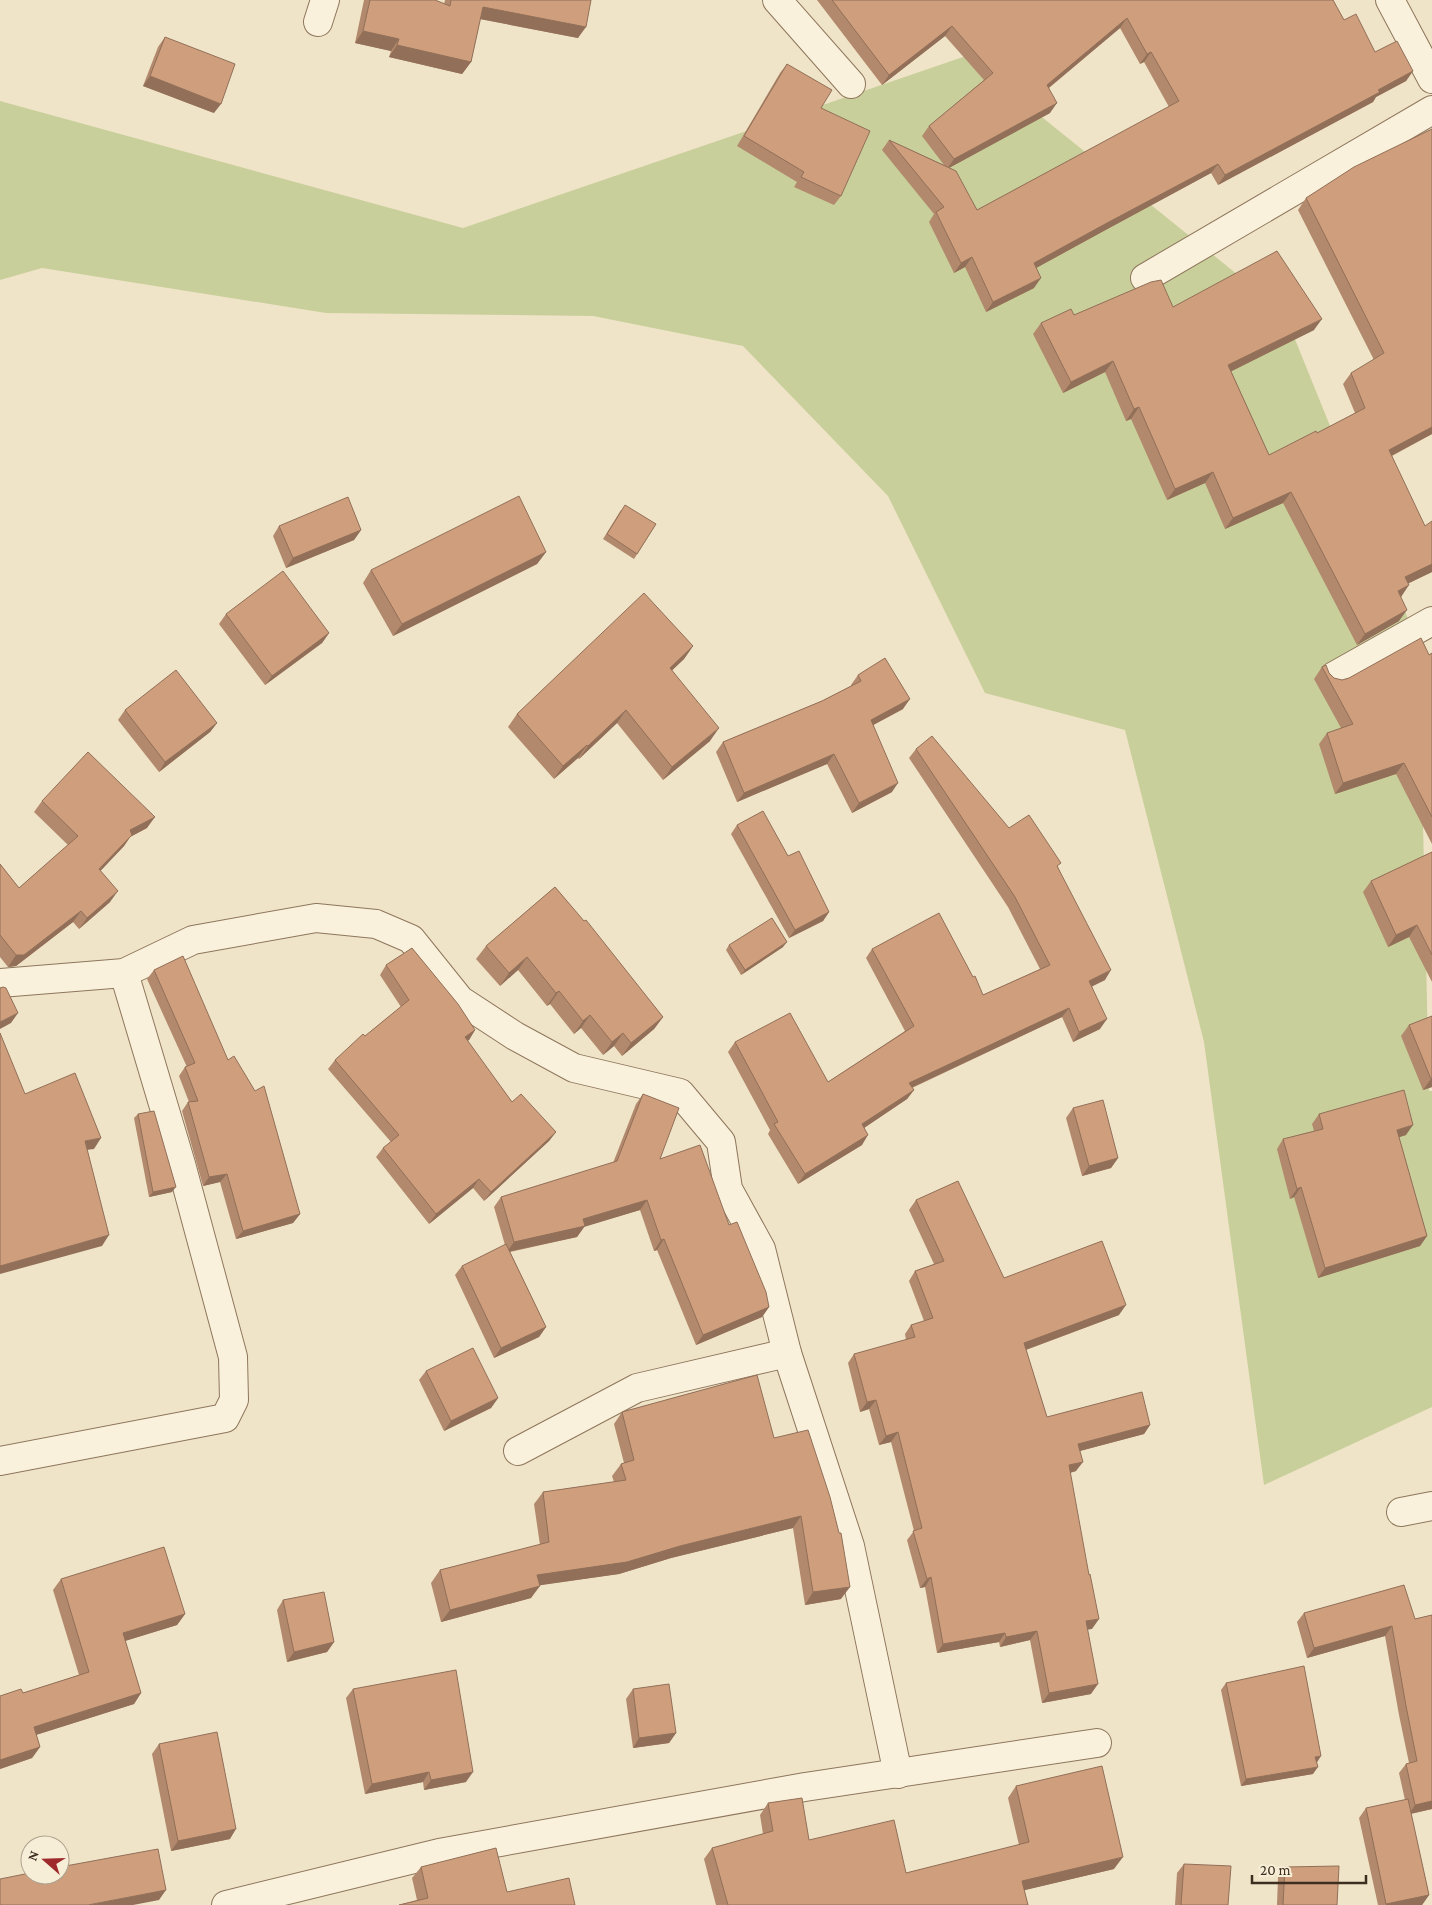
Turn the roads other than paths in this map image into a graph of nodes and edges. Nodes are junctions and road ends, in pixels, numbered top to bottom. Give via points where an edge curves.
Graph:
1 (777, 0) edge
2 (1390, 0) edge
3 (1432, 79) edge
4 (851, 84) dead end
5 (1432, 110) edge
6 (1145, 278) dead end
7 (1432, 621) edge
8 (1334, 676) edge
9 (124, 973) junction
10 (0, 983) edge
11 (787, 1353) junction
12 (518, 1451) dead end
13 (0, 1461) edge
14 (1432, 1506) edge
15 (1401, 1512) dead end
16 (1097, 1743) dead end
17 (898, 1774) junction
18 (226, 1905) edge

1 - 4 street
2 - 3 street
5 - 6 street
7 - 8 street
9 - 10 street
9 - 11 street via 193,940 316,918 376,924 411,939 460,1000 515,1036 574,1068 680,1093 721,1142 728,1188 761,1249
9 - 13 street via 181,1164 233,1357 234,1400 225,1418
11 - 12 street via 637,1388
11 - 17 street via 850,1546
14 - 15 street
16 - 17 street
17 - 18 street via 805,1787 439,1853

